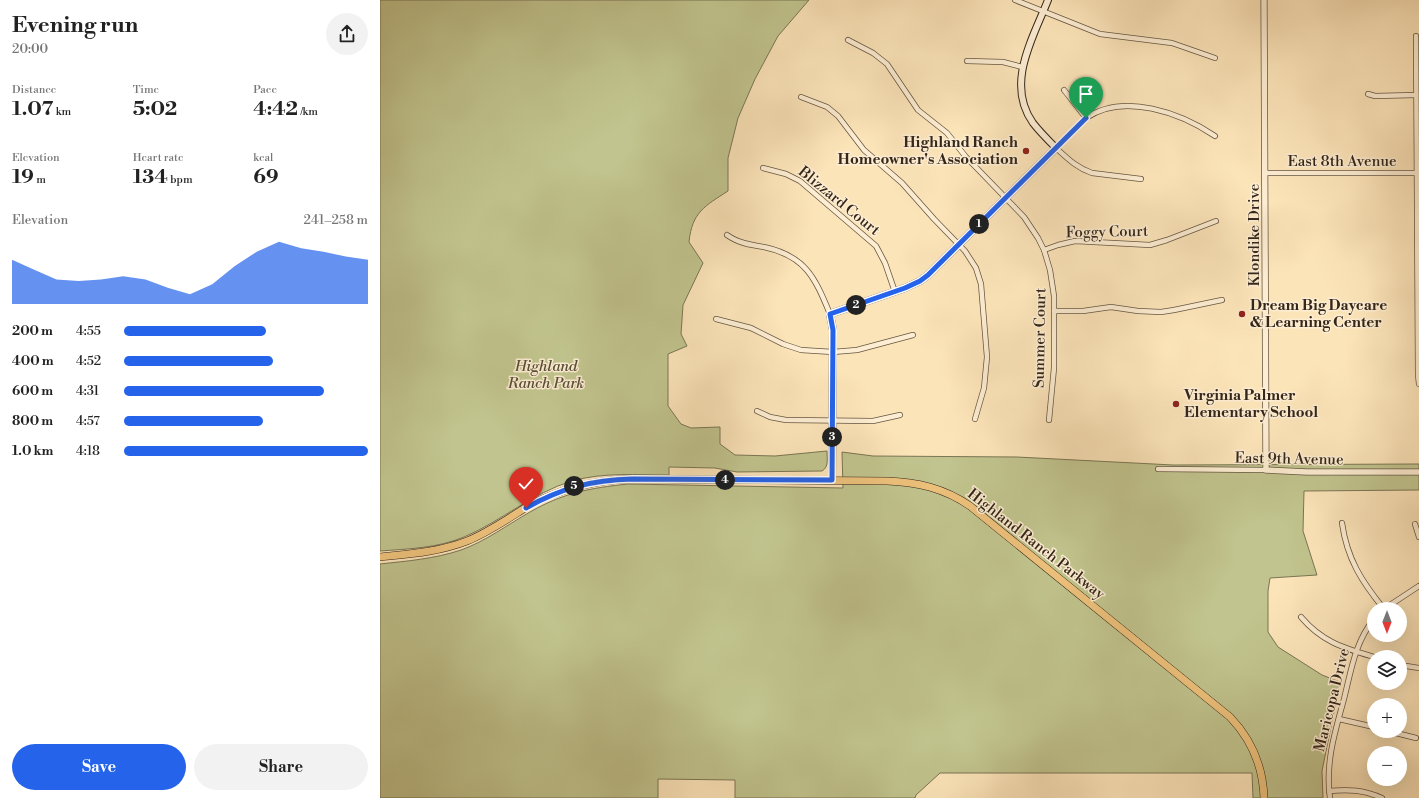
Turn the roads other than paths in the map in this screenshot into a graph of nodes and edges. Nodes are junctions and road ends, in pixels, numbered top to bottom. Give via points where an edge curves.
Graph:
1 (1015, 0) edge
2 (1048, 0) edge
3 (1264, 0) edge
4 (1044, 11) junction
5 (1416, 36) dead end
6 (848, 40) dead end
7 (1215, 58) dead end
8 (967, 61) dead end
9 (1022, 67) junction
10 (1064, 90) dead end
11 (1368, 94) dead end
12 (1416, 95) junction
13 (801, 97) dead end
14 (1086, 118) junction
15 (1215, 136) dead end
16 (1056, 148) junction
17 (762, 168) dead end
18 (1266, 173) junction
19 (1418, 173) edge
20 (1141, 179) dead end
21 (1006, 198) junction
22 (1418, 219) edge
23 (1216, 221) dead end
24 (727, 235) dead end
25 (959, 245) junction
26 (1044, 250) junction
27 (1418, 288) edge
28 (895, 292) junction
29 (1222, 300) dead end
30 (1054, 311) junction
31 (830, 314) junction
32 (716, 319) dead end
33 (913, 335) dead end
34 (833, 352) junction
35 (1419, 384) edge
36 (757, 411) dead end
37 (900, 415) dead end
38 (975, 419) dead end
39 (1049, 420) dead end
40 (833, 421) junction
41 (1158, 469) dead end
42 (1266, 470) junction
43 (1419, 472) edge
44 (832, 480) junction
45 (1342, 523) dead end
46 (1415, 524) dead end
47 (1419, 538) edge
48 (380, 557) edge
49 (1419, 586) edge
50 (1378, 602) edge
51 (1395, 602) edge
52 (1301, 617) dead end
53 (1367, 629) edge
54 (1356, 652) junction
55 (1367, 655) edge
56 (1407, 666) edge
57 (1419, 668) edge
58 (1339, 719) junction
59 (1367, 725) edge
60 (1407, 736) edge
61 (1416, 738) dead end
62 (1329, 791) junction
63 (1264, 798) edge
64 (1330, 798) edge
65 (1382, 798) edge

1 - 4 street
2 - 4 main road
3 - 18 street, Klondike Drive
4 - 7 street via 1100,34 1172,43
4 - 9 main road
5 - 12 street
6 - 21 street, Summer Court via 873,53 887,64 918,110 948,133 966,158
8 - 9 street via 1003,62
9 - 16 main road via 1020,85 1027,113
10 - 14 street
11 - 12 street
12 - 19 street
13 - 25 street via 821,104 833,112 864,150 902,183
14 - 15 street via 1106,109 1145,108 1181,117
14 - 16 street
16 - 20 street via 1071,163 1085,171
16 - 21 main road
17 - 28 street, Blizzard Court via 786,174 800,181 876,246
18 - 19 street, East 8th Avenue
18 - 42 street, Klondike Drive
19 - 22 street
21 - 25 main road
21 - 26 street, Summer Court via 1024,217
22 - 27 street
23 - 26 street, Foggy Court via 1150,245 1075,241
24 - 31 street via 743,243 778,251 801,264 818,286
25 - 28 main road via 920,281
25 - 38 street via 971,259 981,284 986,372
26 - 30 street, Summer Court via 1053,283
27 - 35 street
28 - 31 main road
29 - 30 street via 1161,312 1111,307 1083,311
30 - 39 street, Summer Court via 1054,368
31 - 34 main road
32 - 34 street via 751,328 801,350
33 - 34 street via 857,350
34 - 40 main road
36 - 40 street via 778,419
37 - 40 street via 873,421
40 - 44 main road
41 - 42 street, East 9th Avenue
42 - 43 street, East 9th Avenue
44 - 48 main road, Highland Ranch Parkway via 632,479 597,482 575,486 546,497 464,542 427,552
44 - 63 main road, Highland Ranch Parkway via 916,483 946,492 970,506 1230,717 1244,733 1256,756 1261,771
45 - 50 street via 1355,568
46 - 47 street
49 - 51 street
52 - 54 street via 1323,638
53 - 54 street, Maricopa Drive
54 - 55 street
54 - 58 street, Maricopa Drive
56 - 57 street
58 - 59 street
58 - 62 street, Maricopa Drive via 1329,764
60 - 61 street
62 - 64 street, Maricopa Drive
62 - 65 street via 1354,790

